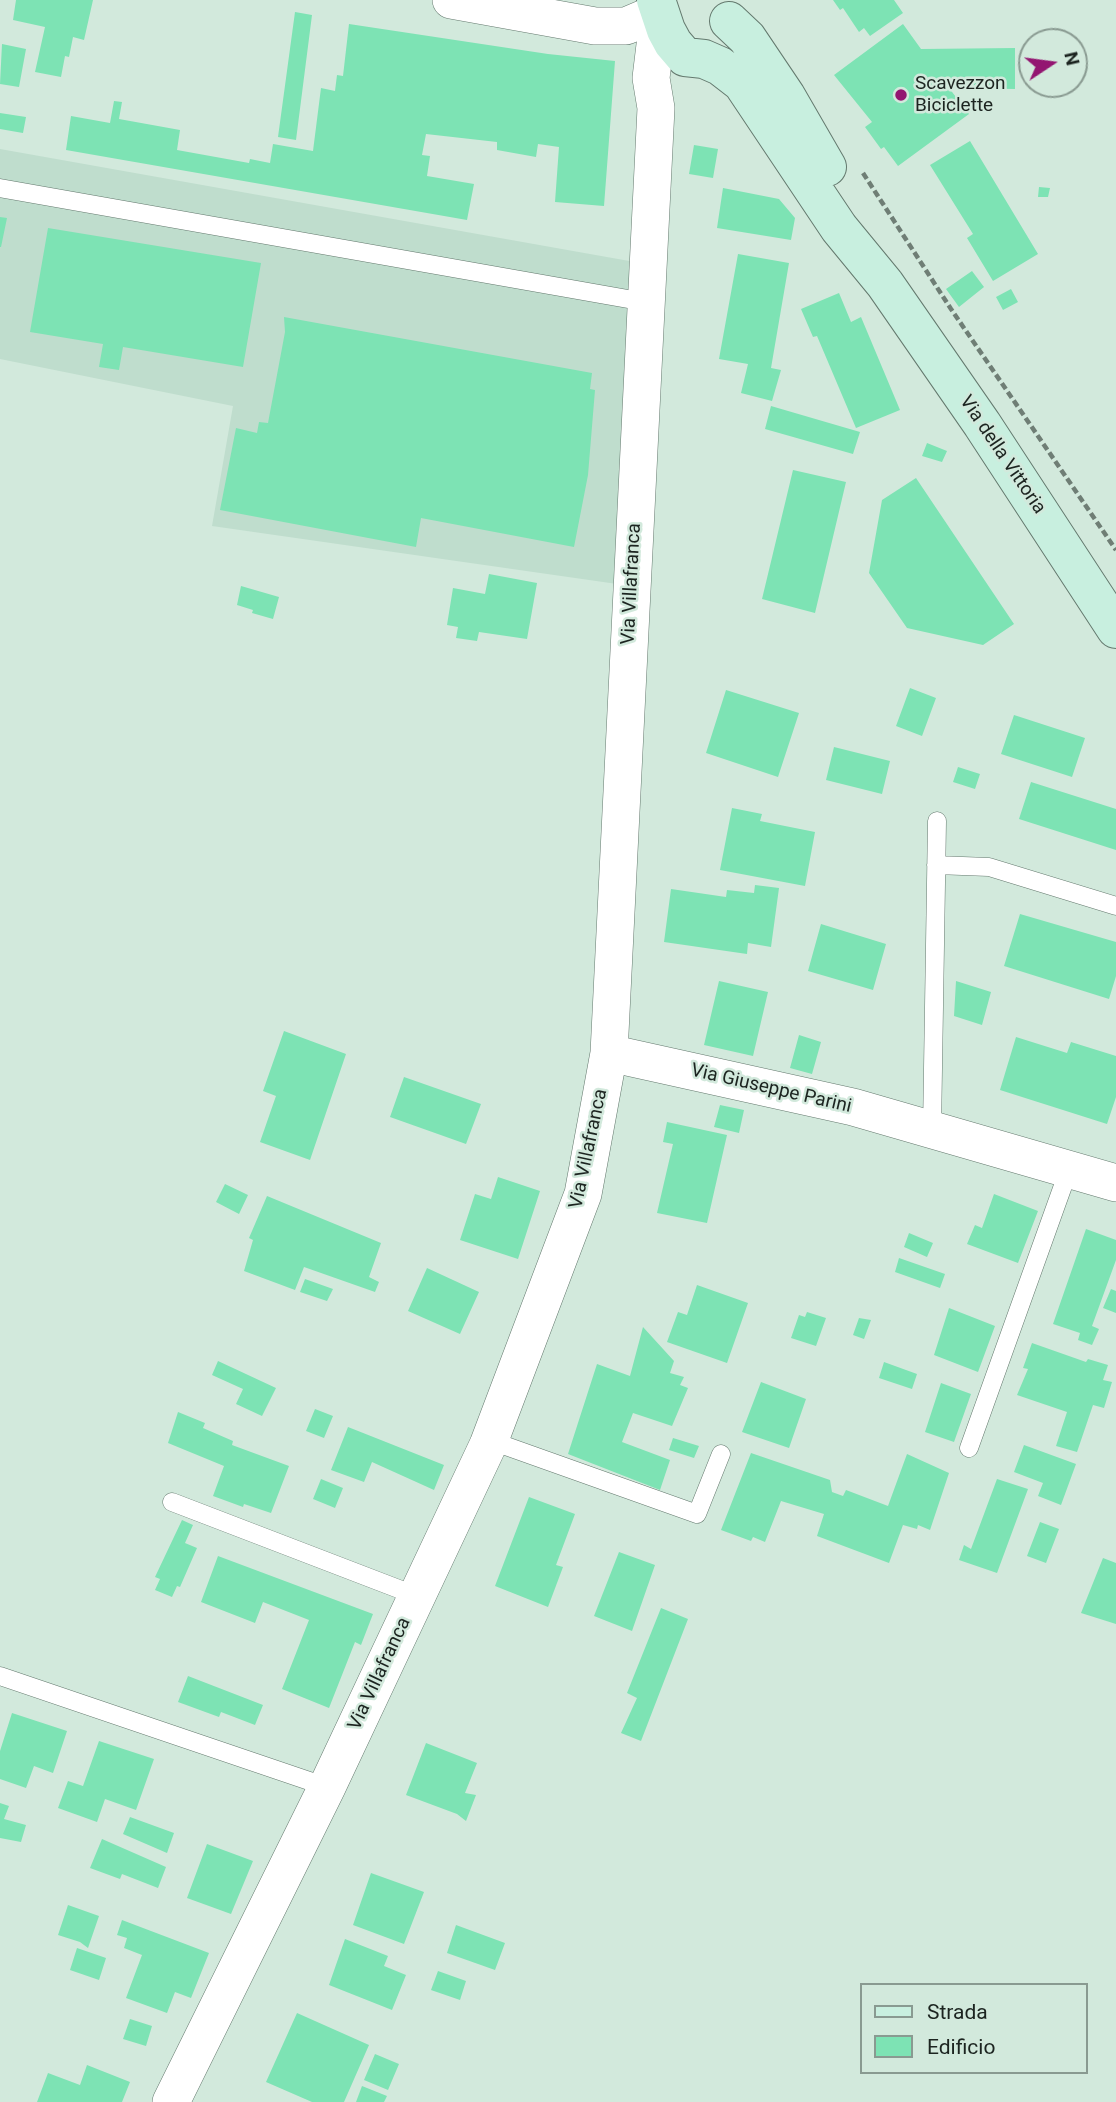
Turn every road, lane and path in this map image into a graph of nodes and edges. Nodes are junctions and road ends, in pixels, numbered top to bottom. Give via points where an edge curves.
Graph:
1 (451, 0) edge
2 (657, 6) edge
3 (724, 11) edge
4 (700, 59) junction
5 (656, 108) junction
6 (0, 188) edge
7 (885, 284) junction
8 (645, 302) junction
9 (951, 309) dead end
10 (1116, 550) edge
11 (1116, 629) edge
12 (937, 821) dead end
13 (936, 865) junction
14 (1116, 906) edge
15 (609, 1053) junction
16 (932, 1130) junction
17 (1069, 1169) junction
18 (1116, 1183) edge
19 (489, 1440) junction
20 (969, 1448) dead end
21 (721, 1454) dead end
22 (172, 1502) dead end
23 (417, 1595) junction
24 (0, 1676) edge
25 (327, 1787) junction
26 (171, 2102) edge

1 - 2 street via 595,26 626,26
2 - 4 main road, Via della Vittoria via 673,43 685,57
2 - 5 street, Via Villafranca via 651,78
3 - 4 main road, Via della Vittoria via 725,46
3 - 7 main road, Via della Vittoria via 786,96 849,206
4 - 5 street via 678,76
4 - 7 main road, Via della Vittoria via 742,83 839,228
5 - 8 street, Via Villafranca
6 - 8 lane
7 - 11 main road, Via della Vittoria
8 - 15 street, Via Villafranca
9 - 10 path
12 - 13 lane
13 - 14 lane via 989,867
13 - 16 lane
15 - 16 street, Via Giuseppe Parini via 853,1107
15 - 19 street, Via Villafranca via 583,1194
16 - 17 street, Via Giuseppe Parini
17 - 18 street, Via Giuseppe Parini
17 - 20 lane
19 - 21 lane via 697,1514
19 - 23 street, Via Villafranca
22 - 23 lane
23 - 25 street, Via Villafranca
24 - 25 lane
25 - 26 street, Via Villafranca

